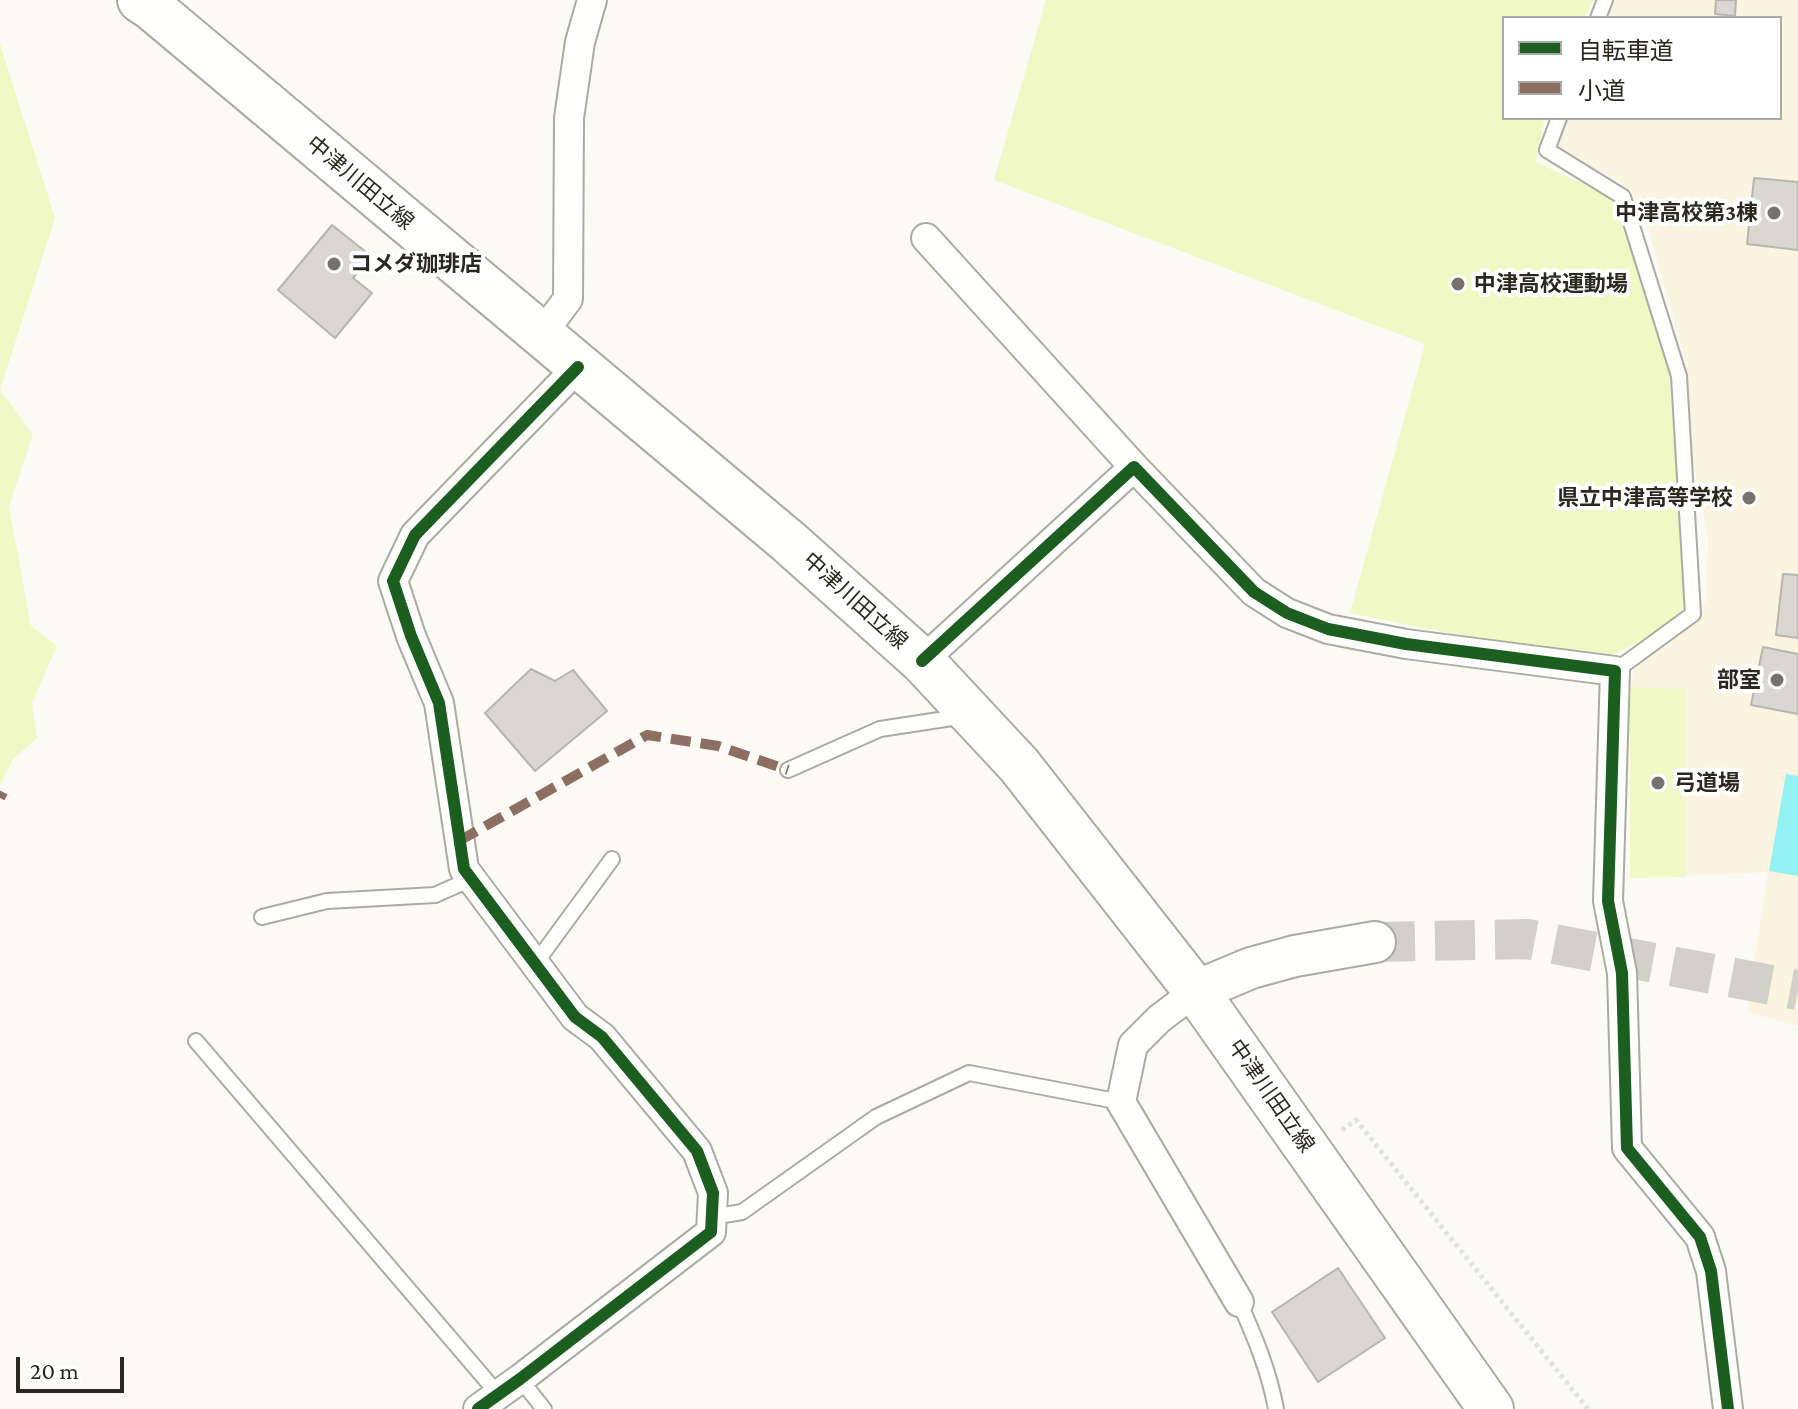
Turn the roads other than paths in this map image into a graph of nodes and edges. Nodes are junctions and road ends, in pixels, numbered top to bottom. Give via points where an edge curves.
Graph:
1 (592, 0) edge
2 (150, 3) edge
3 (1558, 120) edge
4 (926, 238) dead end
5 (541, 335) junction
6 (578, 367) junction
7 (1134, 467) junction
8 (922, 661) junction
9 (1615, 671) junction
10 (973, 715) junction
11 (788, 770) dead end
12 (612, 859) dead end
13 (471, 879) junction
14 (262, 917) dead end
15 (1375, 942) tunnel mouth
16 (535, 964) junction
17 (1196, 991) junction
18 (196, 1041) dead end
19 (1121, 1102) junction
20 (712, 1217) junction
21 (1239, 1302) joint
22 (499, 1394) edge
23 (544, 1409) edge
24 (1276, 1409) edge
25 (1491, 1409) edge
26 (1728, 1409) edge

1 - 5 street via 569,118 568,299
2 - 5 main road, 中津川田立線
3 - 9 lane via 1547,150 1623,197 1679,376 1693,614
4 - 7 street
5 - 6 main road, 中津川田立線
6 - 8 main road, 中津川田立線 via 789,542
6 - 13 street via 415,535 393,581 439,703 464,869
7 - 8 street
7 - 9 street via 1254,592 1287,613 1328,629 1406,644
8 - 10 main road, 中津川田立線
9 - 26 street via 1608,901 1622,973 1627,1148 1700,1237 1711,1271
10 - 11 lane via 880,729
10 - 17 main road, 中津川田立線 via 1019,765
12 - 16 lane
13 - 14 lane via 435,895 327,901
13 - 16 street
15 - 17 street via 1251,968
16 - 20 street via 575,1017 602,1037 697,1151 713,1193
17 - 19 street via 1133,1045
17 - 25 main road, 中津川田立線
18 - 22 lane
19 - 20 lane via 969,1073 876,1117 742,1212
19 - 21 street
20 - 22 street via 711,1232
21 - 24 lane via 1258,1342
22 - 23 lane

